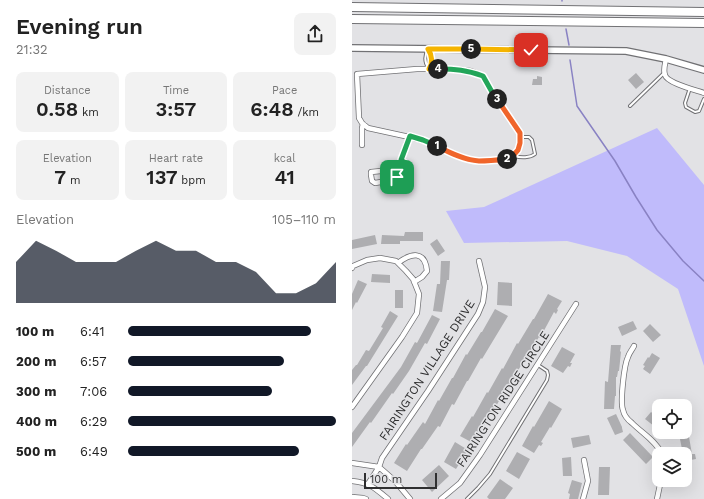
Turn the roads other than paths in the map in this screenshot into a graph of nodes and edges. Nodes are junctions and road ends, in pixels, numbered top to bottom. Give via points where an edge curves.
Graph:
1 (352, 7) edge
2 (704, 12) edge
3 (352, 19) edge
4 (704, 23) edge
5 (352, 48) edge
6 (428, 49) junction
7 (666, 59) junction
8 (429, 69) junction
9 (704, 70) edge
10 (664, 74) junction
11 (690, 88) junction
12 (704, 93) edge
13 (704, 99) edge
14 (630, 106) dead end
15 (363, 124) junction
16 (410, 136) junction
17 (520, 137) junction
18 (362, 145) dead end
19 (513, 156) junction
20 (399, 172) junction
21 (479, 261) dead end
22 (398, 263) junction
23 (352, 268) edge
24 (414, 282) junction
25 (576, 304) dead end
26 (634, 346) dead end
27 (538, 365) junction
28 (352, 407) edge
29 (659, 447) edge
30 (584, 460) dead end
31 (352, 463) edge
32 (379, 467) junction
33 (352, 481) edge
34 (368, 484) junction
35 (660, 487) edge
36 (352, 497) edge
37 (366, 499) edge
38 (388, 499) edge
39 (410, 499) edge
40 (441, 499) edge
41 (467, 499) edge
42 (583, 499) edge
43 (657, 499) edge

1 - 2 highway
3 - 4 highway
5 - 6 street
6 - 7 street via 626,50
6 - 8 lane via 425,54
6 - 8 lane via 432,54 432,65
7 - 9 street
7 - 10 street
8 - 15 street via 357,74 359,118
8 - 17 street via 457,69 483,76 520,133
10 - 11 street via 673,83
10 - 14 lane
11 - 12 street
11 - 13 lane via 685,102 686,107 695,112 699,111
15 - 16 street via 368,128
15 - 18 street
16 - 19 street via 478,161 510,159
16 - 20 street
17 - 19 street via 518,150
17 - 19 lane via 529,137 532,140 535,154
20 - 20 street via 393,180 375,183 372,181 371,172
21 - 32 street, FAIRINGTON VILLAGE DRIVE via 485,287 478,314 382,458
22 - 23 street via 380,258 367,260
22 - 24 street
22 - 24 street via 413,255 424,260 427,270
24 - 28 street via 420,294 417,313
25 - 27 street, FAIRINGTON RIDGE CIRCLE
26 - 29 street via 627,358 625,369 623,410 631,423
27 - 40 street, FAIRINGTON RIDGE CIRCLE via 468,472 460,483
27 - 41 lane via 547,371 547,380 490,474
30 - 42 street via 588,481
31 - 32 street
32 - 34 street, FAIRINGTON VILLAGE DRIVE
32 - 39 street via 396,481
33 - 34 street
34 - 38 street
35 - 43 street
36 - 37 street

